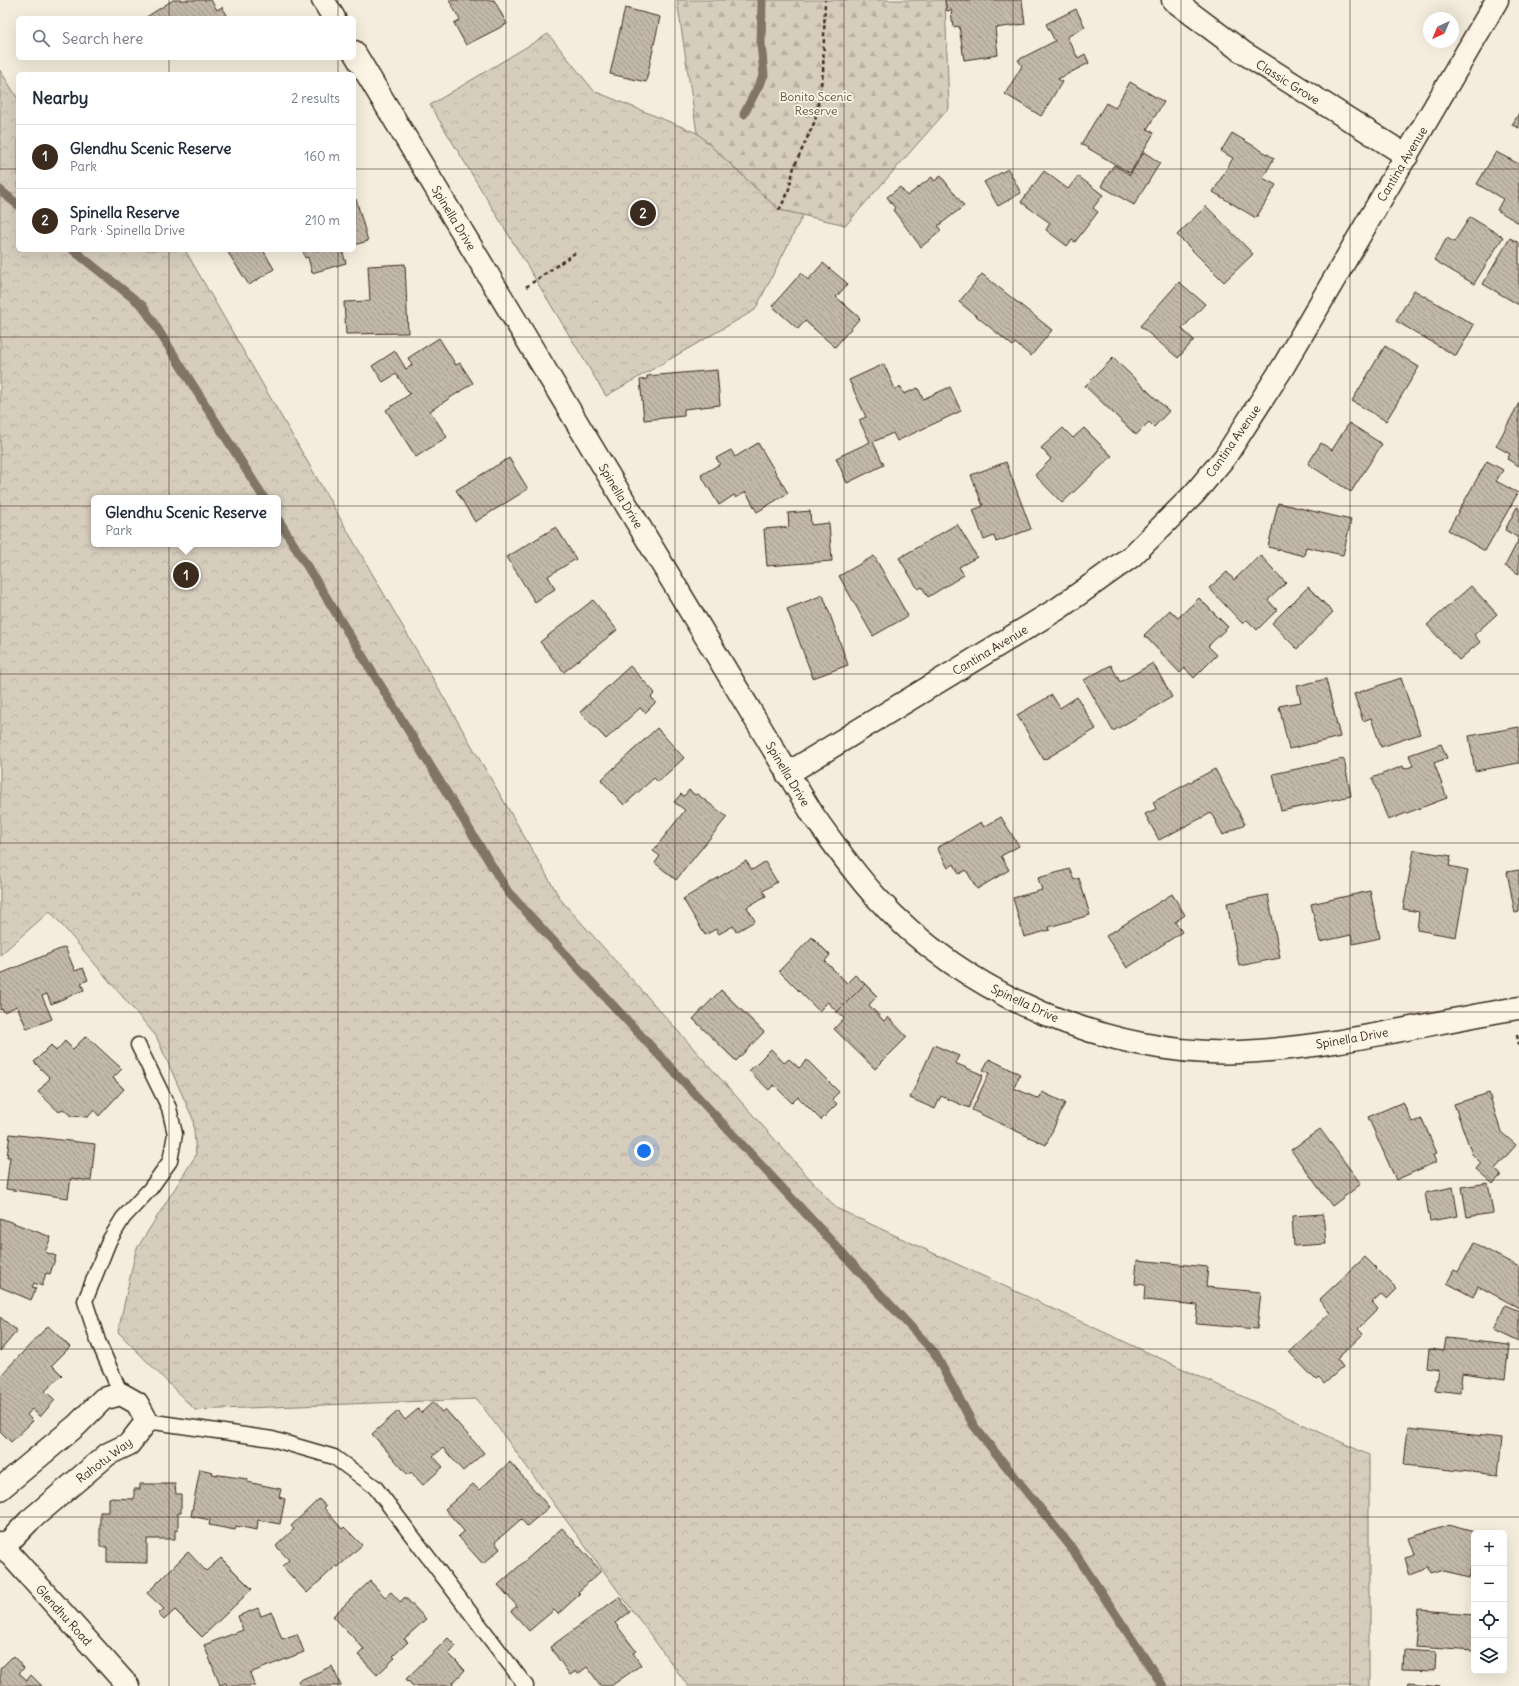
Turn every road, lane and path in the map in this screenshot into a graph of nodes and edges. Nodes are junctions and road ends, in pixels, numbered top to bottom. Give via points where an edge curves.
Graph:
1 (323, 0) edge
2 (825, 0) edge
3 (1173, 0) edge
4 (1498, 0) edge
5 (333, 16) edge
6 (356, 55) edge
7 (1407, 156) junction
8 (779, 210) dead end
9 (575, 253) dead end
10 (525, 288) dead end
11 (787, 774) junction
12 (1519, 1008) edge
13 (1517, 1034) dead end
14 (138, 1045) dead end
15 (1519, 1045) edge
16 (121, 1394) junction
17 (147, 1421) junction
18 (0, 1489) edge
19 (2, 1545) edge
20 (128, 1686) edge
21 (526, 1686) edge

1 - 5 street
2 - 8 path via 823,74 814,121 794,167 788,193
3 - 7 street, Classic Grove via 1244,53
4 - 7 street, Cantina Avenue
6 - 11 street, Spinella Drive
7 - 11 street, Cantina Avenue via 1254,413 1225,457 1165,525 1132,556 1059,608
9 - 10 path
11 - 12 street, Spinella Drive via 844,858 876,898 915,934 980,982 1042,1012 1096,1032 1145,1044 1194,1051 1239,1052 1299,1047
13 - 15 path
14 - 16 lane via 169,1108 175,1134 170,1161 150,1189 122,1218 109,1241 85,1301 98,1341
16 - 17 street via 137,1403
16 - 18 street via 103,1399
17 - 19 street, Rahotu Way via 130,1444 108,1454
17 - 21 lane via 272,1439 334,1457 375,1487
19 - 20 street, Glendhu Road

